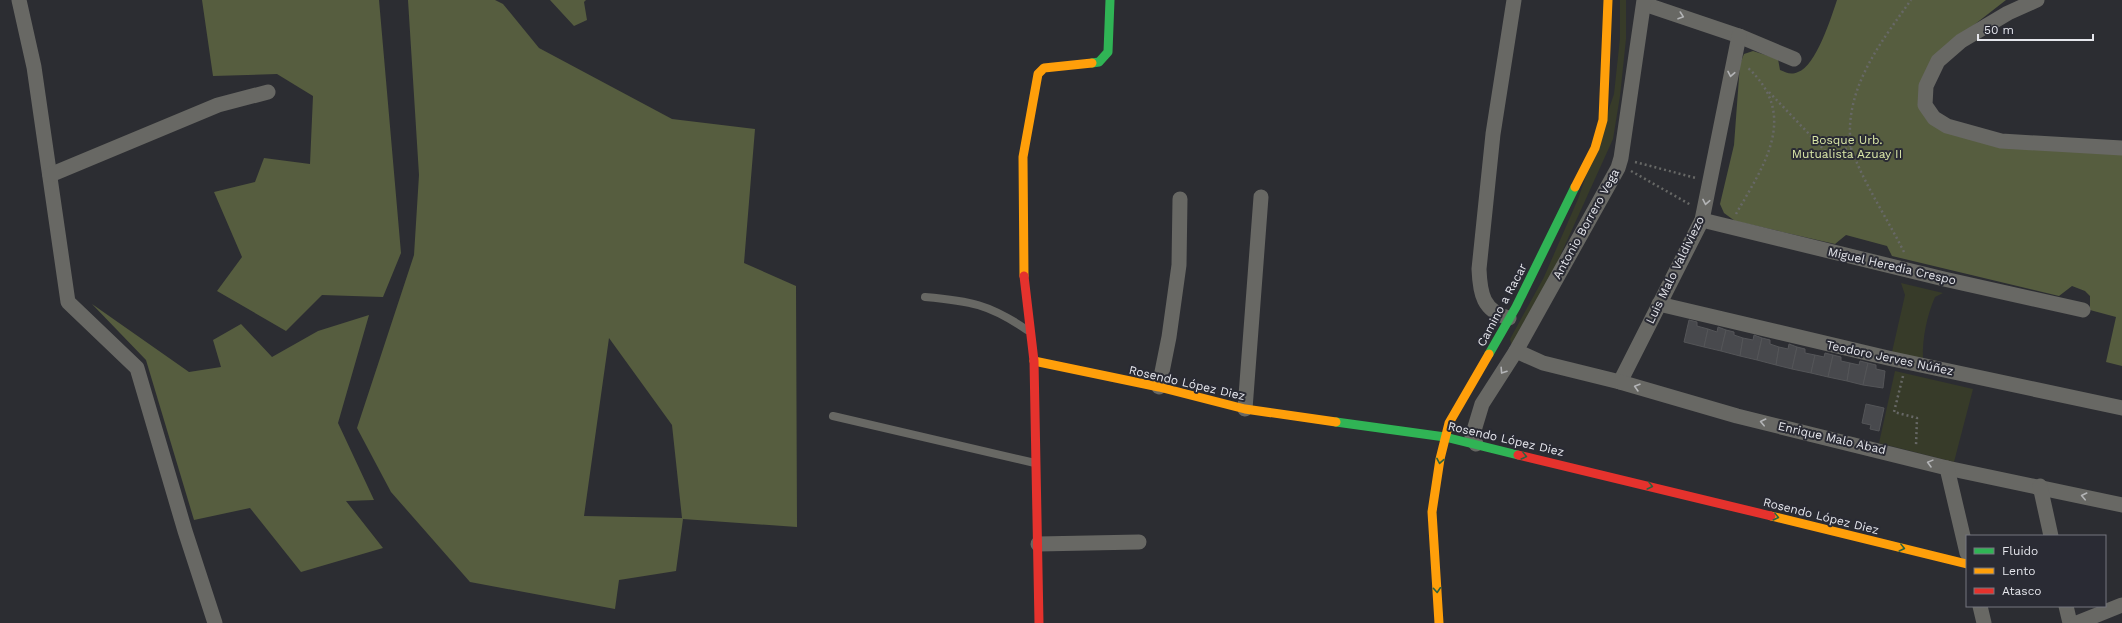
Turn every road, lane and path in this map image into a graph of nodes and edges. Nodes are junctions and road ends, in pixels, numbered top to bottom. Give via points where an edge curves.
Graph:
1 (19, 0) edge
2 (1110, 0) edge
3 (1514, 0) edge
4 (1608, 0) edge
5 (1911, 0) edge
6 (2037, 0) edge
7 (1644, 2) edge
8 (1739, 36) junction
9 (1735, 56) junction
10 (1794, 59) dead end
11 (1767, 90) junction
12 (268, 92) dead end
13 (1851, 146) junction
14 (2122, 148) edge
15 (1631, 161) dead end
16 (1630, 170) dead end
17 (50, 174) junction
18 (1710, 180) junction
19 (1262, 197) dead end
20 (1180, 198) dead end
21 (1703, 216) junction
22 (1728, 226) junction
23 (1904, 252) dead end
24 (925, 297) dead end
25 (1659, 304) junction
26 (2083, 310) dead end
27 (1509, 318) junction
28 (1031, 333) junction
29 (1518, 348) junction
30 (1034, 362) junction
31 (1620, 382) junction
32 (1159, 387) junction
33 (1898, 391) dead end
34 (2122, 408) edge
35 (1245, 409) junction
36 (833, 416) dead end
37 (1445, 437) junction
38 (1476, 444) junction
39 (1915, 459) junction
40 (1036, 463) junction
41 (1947, 468) junction
42 (2040, 486) junction
43 (2122, 505) edge
44 (2051, 535) edge
45 (1139, 542) dead end
46 (1038, 544) junction
47 (1966, 549) edge
48 (1966, 564) edge
49 (2122, 605) edge
50 (1980, 607) edge
51 (2066, 607) edge
52 (215, 623) edge
53 (1039, 623) edge
54 (1439, 623) edge
55 (1984, 623) edge
56 (2070, 623) edge
57 (2077, 623) edge

1 - 17 street via 34,67
2 - 28 street via 1108,52 1100,62 1044,68 1038,74 1034,90 1023,157 1023,268
3 - 27 street via 1493,134 1479,269 1480,285 1489,309
4 - 27 street, Camino a Racar via 1602,120 1595,148
5 - 13 path via 1889,30 1862,76 1851,115
6 - 14 street via 2008,13 1961,41 1938,61 1926,86 1925,105 1934,118 1947,126 2001,141
7 -> 8 street
7 - 29 street, Antonio Borrero Vega via 1618,168
8 - 9 street, Luis Malo Valdiviezo
8 - 10 street
9 - 11 path via 1758,77
9 -> 18 street, Luis Malo Valdiviezo
11 - 13 path via 1830,156
11 - 22 path via 1773,104 1773,140 1757,179
12 - 17 street via 218,105
13 - 23 path via 1863,176
15 - 18 path
16 - 21 path
17 - 52 street via 68,302 137,368
18 -> 21 street, Luis Malo Valdiviezo
19 - 35 street
20 - 32 street via 1179,265
21 - 22 street, Miguel Heredia Crespo
21 - 25 street, Luis Malo Valdiviezo
22 - 26 street, Miguel Heredia Crespo via 1930,276
24 - 28 lane via 978,304 1004,314
25 - 31 street, Luis Malo Valdiviezo
25 - 34 street, Teodoro Jerves Núñez via 1888,358
27 - 37 street, Camino a Racar via 1450,423
28 - 30 street
29 - 31 street, Enrique Malo Abad via 1543,363
29 -> 38 street, Antonio Borrero Vega via 1482,404 1472,437
30 - 32 street, Rosendo López Diez
30 - 40 street
39 -> 31 street, Enrique Malo Abad via 1737,416
32 - 35 street, Rosendo López Diez
33 - 39 path via 1894,412 1916,418
35 - 37 street, Rosendo López Diez
36 - 40 lane
37 - 38 street, Rosendo López Diez
37 -> 54 street, Camino a Racar via 1432,512
38 -> 48 street, Rosendo López Diez
41 -> 39 street, Enrique Malo Abad
40 - 46 street
41 - 42 street, Enrique Malo Abad
41 - 47 street
43 -> 42 street, Enrique Malo Abad
42 - 44 street
45 - 46 street
46 - 53 street
49 - 57 street
50 - 55 street
51 - 56 street

